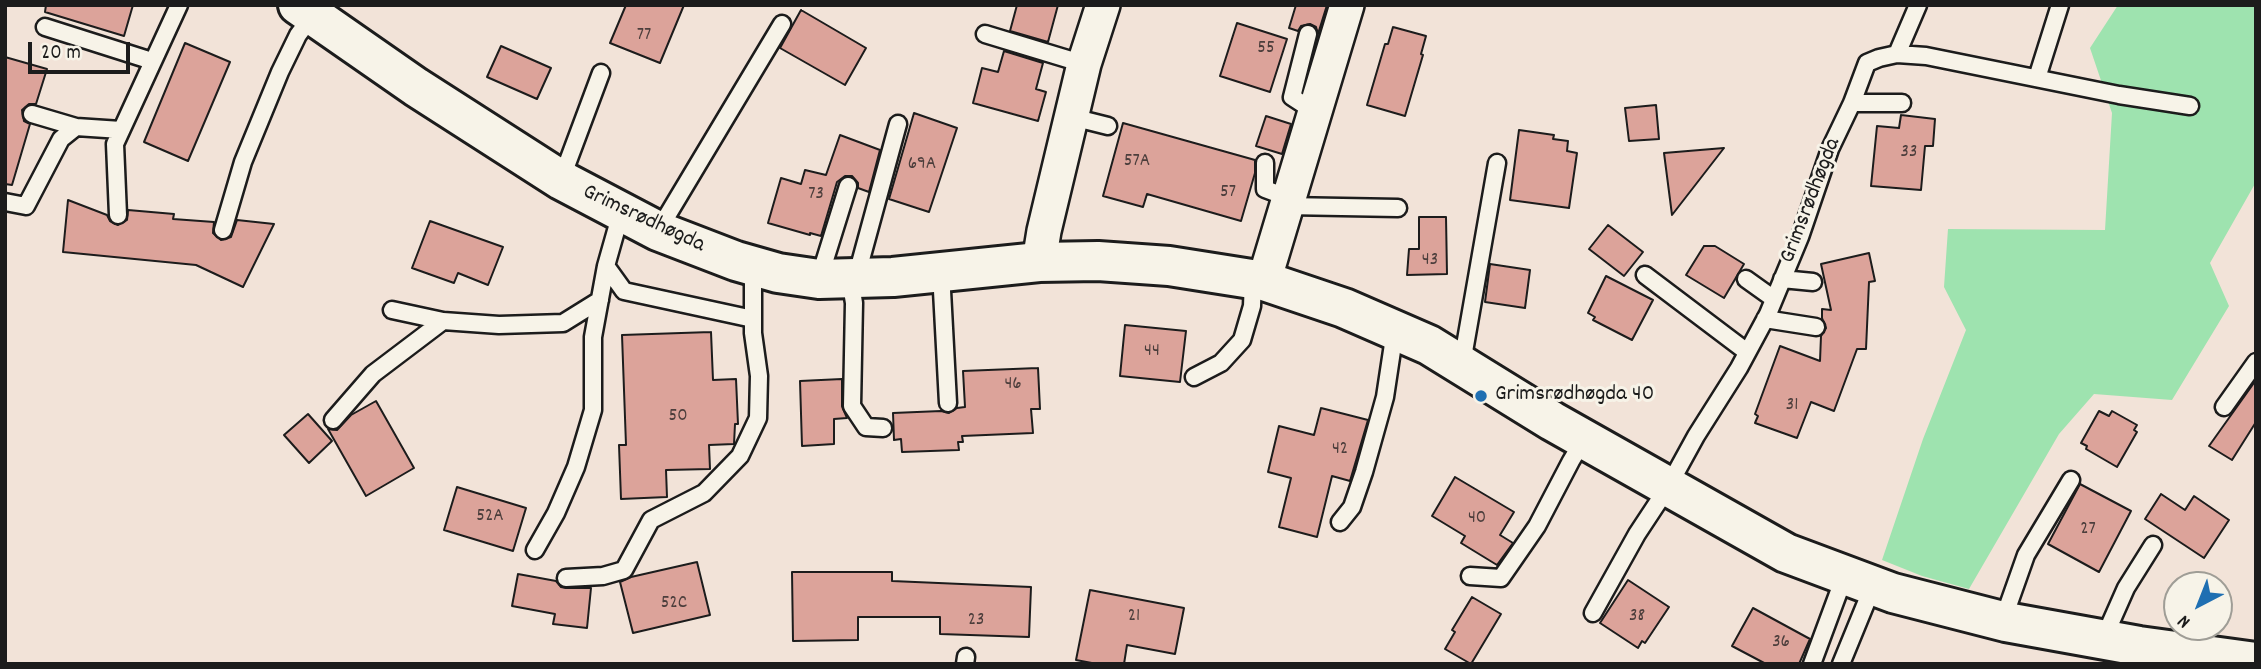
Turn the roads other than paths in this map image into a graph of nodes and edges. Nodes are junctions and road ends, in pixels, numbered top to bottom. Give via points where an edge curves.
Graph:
1 (179, 5) edge
2 (1103, 5) edge
3 (1347, 5) edge
4 (1918, 5) edge
5 (2060, 5) edge
6 (305, 11) edge
7 (782, 24) dead end
8 (46, 27) dead end
9 (985, 34) dead end
10 (1308, 34) dead end
11 (1897, 54) junction
12 (152, 61) junction
13 (1084, 64) junction
14 (601, 73) dead end
15 (2037, 78) junction
16 (1852, 103) junction
17 (1902, 103) dead end
18 (2190, 106) dead end
19 (1315, 111) junction
20 (32, 114) dead end
21 (1072, 117) junction
22 (898, 124) dead end
23 (1108, 126) dead end
24 (76, 127) junction
25 (121, 130) junction
26 (1265, 163) dead end
27 (1497, 163) dead end
28 (561, 180) junction
29 (848, 186) dead end
30 (5, 202) edge
31 (1287, 202) junction
32 (1398, 208) dead end
33 (621, 213) junction
34 (118, 215) dead end
35 (223, 230) dead end
36 (658, 231) junction
37 (1039, 261) junction
38 (606, 266) junction
39 (753, 266) junction
40 (941, 272) junction
41 (1644, 275) dead end
42 (841, 278) junction
43 (1746, 279) dead end
44 (1782, 279) junction
45 (1258, 280) junction
46 (1813, 282) dead end
47 (1774, 299) junction
48 (600, 300) junction
49 (392, 310) dead end
50 (753, 319) junction
51 (1765, 319) junction
52 (443, 321) junction
53 (1816, 327) dead end
54 (1395, 331) junction
55 (1747, 352) junction
56 (2256, 362) edge
57 (1462, 366) junction
58 (1194, 377) dead end
59 (948, 403) dead end
60 (2224, 407) dead end
61 (333, 420) dead end
62 (883, 428) dead end
63 (1584, 439) junction
64 (2071, 480) dead end
65 (1668, 487) junction
66 (1340, 522) dead end
67 (2153, 545) dead end
68 (535, 550) dead end
69 (1470, 576) dead end
70 (566, 578) dead end
71 (1859, 580) junction
72 (1592, 613) dead end
73 (2003, 621) junction
74 (2103, 640) junction
75 (2151, 656) edge
76 (2256, 662) edge
77 (1812, 664) edge
78 (1841, 664) edge

1 - 12 lane
2 - 13 street
3 - 19 street
4 - 11 lane
5 - 15 lane
6 - 28 main road, Grimsrødhøgda
6 - 35 lane via 299,35 243,162
7 - 36 lane
8 - 12 lane
9 - 13 lane
10 - 19 lane via 1292,97
11 - 15 lane, Grimsrødhøgda
11 - 16 lane, Grimsrødhøgda via 1867,63
12 - 25 lane
13 - 21 street
14 - 28 lane
15 - 18 lane, Grimsrødhøgda
16 - 17 lane
16 - 44 lane, Grimsrødhøgda
19 - 31 street
20 - 24 lane
21 - 23 lane
21 - 37 street
22 - 42 lane
24 - 25 lane
24 - 30 lane via 61,139 26,206
25 - 34 lane via 115,144
26 - 31 lane via 1265,189
27 - 57 lane
28 - 33 main road, Grimsrødhøgda
29 - 42 lane
31 - 32 lane
31 - 45 street
33 - 36 main road, Grimsrødhøgda
33 - 38 lane
36 - 39 main road, Grimsrødhøgda
37 - 40 main road, Grimsrødhøgda
37 - 45 main road, Grimsrødhøgda via 1169,266
38 - 48 lane
38 - 50 lane via 624,291
39 - 42 main road, Grimsrødhøgda via 778,273
39 - 50 lane
40 - 42 main road, Grimsrødhøgda
40 - 59 lane
41 - 55 lane
42 - 62 lane via 853,303 852,407 866,427
43 - 47 lane
44 - 46 lane
44 - 47 lane, Grimsrødhøgda
45 - 54 main road, Grimsrødhøgda via 1344,308
45 - 58 lane via 1241,340 1221,363
47 - 51 lane, Grimsrødhøgda
48 - 52 lane via 563,323
48 - 68 lane via 593,337 593,410 576,467
49 - 52 lane
50 - 70 lane via 758,418 740,456 704,492 651,520 624,570
51 - 53 lane
51 - 55 lane, Grimsrødhøgda
52 - 61 lane via 373,374
54 - 57 main road, Grimsrødhøgda
54 - 66 lane via 1385,397 1364,472 1352,507
55 - 65 lane, Grimsrødhøgda
56 - 60 lane
57 - 63 main road, Grimsrødhøgda
63 - 65 main road, Grimsrødhøgda
63 - 69 lane via 1537,526 1501,578
64 - 73 lane via 2026,555
65 - 71 main road, Grimsrødhøgda via 1786,553
65 - 72 lane
67 - 74 lane via 2126,588
71 - 73 main road, Grimsrødhøgda
71 - 77 lane
71 - 78 lane
73 - 74 main road, Grimsrødhøgda
74 - 75 main road, Grimsrødhøgda
75 - 76 main road, Grimsrødhøgda

